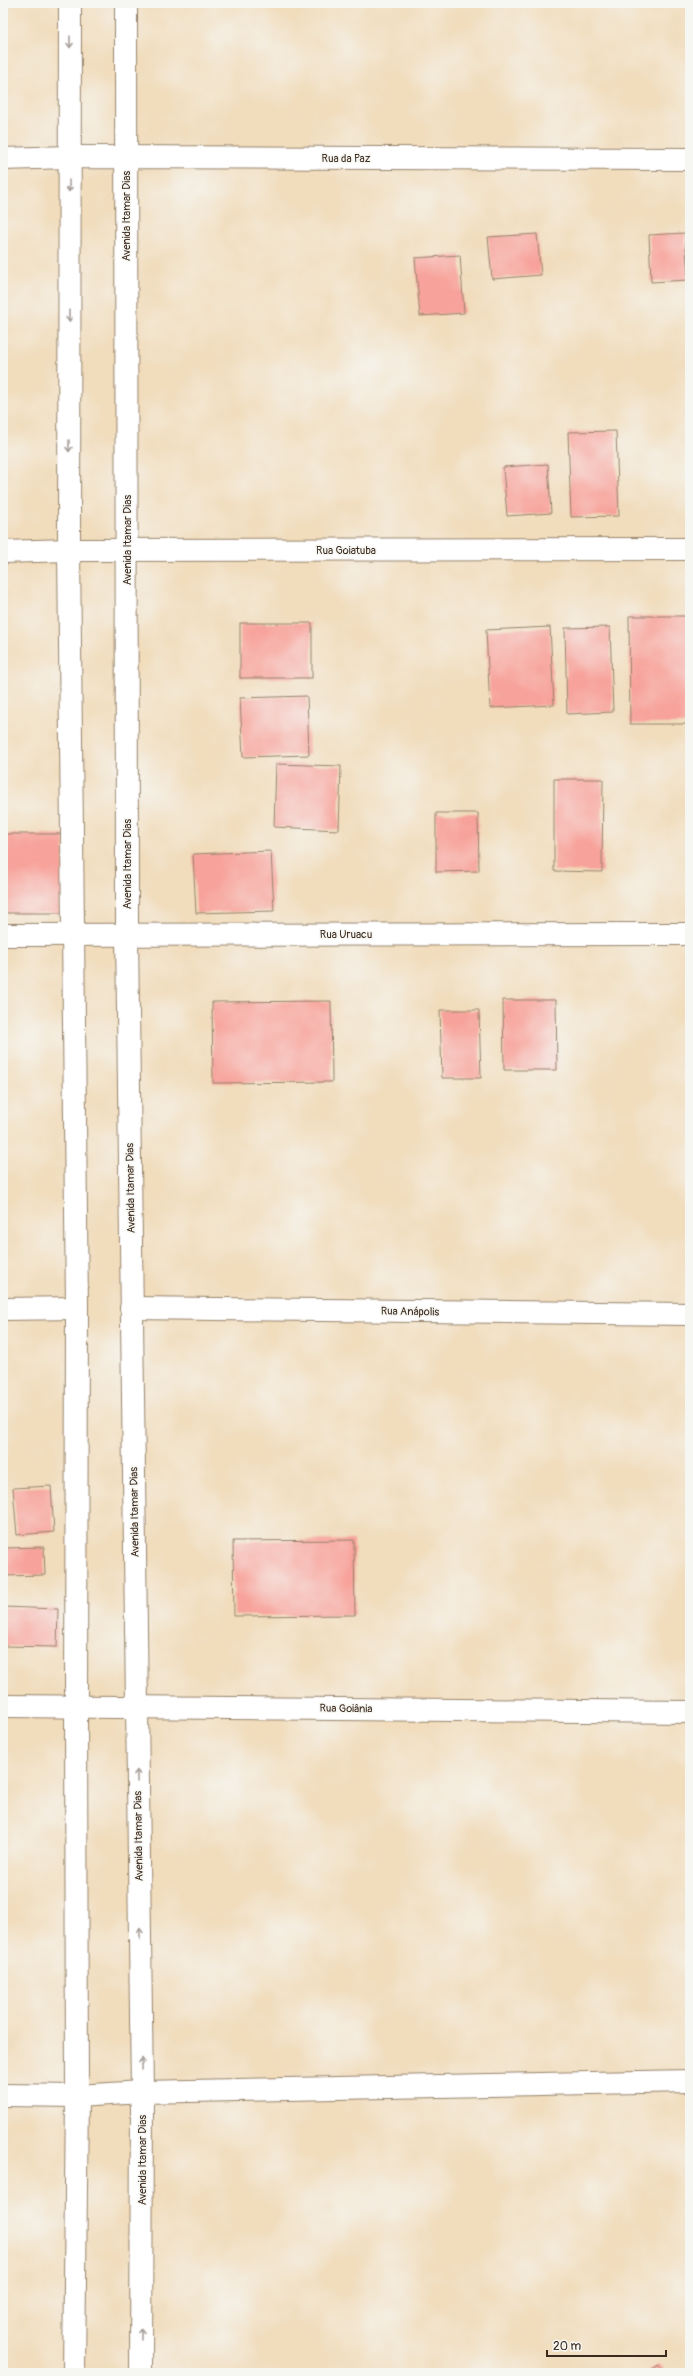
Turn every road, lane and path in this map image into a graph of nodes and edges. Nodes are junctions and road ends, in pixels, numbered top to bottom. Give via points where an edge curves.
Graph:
1 (70, 3) edge
2 (126, 3) edge
3 (69, 157) junction
4 (126, 157) junction
5 (690, 158) edge
6 (3, 159) edge
7 (690, 549) edge
8 (69, 550) junction
9 (128, 550) junction
10 (3, 552) edge
11 (73, 934) junction
12 (127, 934) junction
13 (690, 934) edge
14 (3, 935) edge
15 (77, 1308) junction
16 (131, 1308) junction
17 (3, 1309) edge
18 (690, 1314) edge
19 (76, 1705) junction
20 (3, 1706) edge
21 (136, 1706) junction
22 (690, 1712) edge
23 (690, 2081) edge
24 (142, 2092) junction
25 (3, 2096) edge
26 (77, 2096) junction
27 (74, 2373) edge
28 (141, 2373) edge

1 -> 3 street
2 - 4 street, Avenida Itamar Dias
3 - 4 street, Rua da Paz
3 - 6 street, Rua da Paz
3 -> 8 street
4 - 5 street, Rua da Paz
4 - 9 street, Avenida Itamar Dias
7 - 9 street, Rua Goiatuba
8 - 9 street, Rua Goiatuba
8 - 10 street, Rua Goiatuba
8 - 11 street
9 - 12 street, Avenida Itamar Dias
11 - 12 street, Rua Uruacu
11 - 14 street, Rua Uruacu
11 - 15 street
12 - 13 street, Rua Uruacu
12 - 16 street, Avenida Itamar Dias
15 - 17 street
15 - 19 street
16 - 18 street, Rua Anápolis
16 - 21 street, Avenida Itamar Dias
19 - 20 street, Rua Goiânia
19 - 21 street, Rua Goiânia
19 - 26 street
21 - 22 street, Rua Goiânia
24 -> 21 street, Avenida Itamar Dias
23 - 24 street
24 - 26 street
28 -> 24 street, Avenida Itamar Dias
25 - 26 street
26 - 27 street

